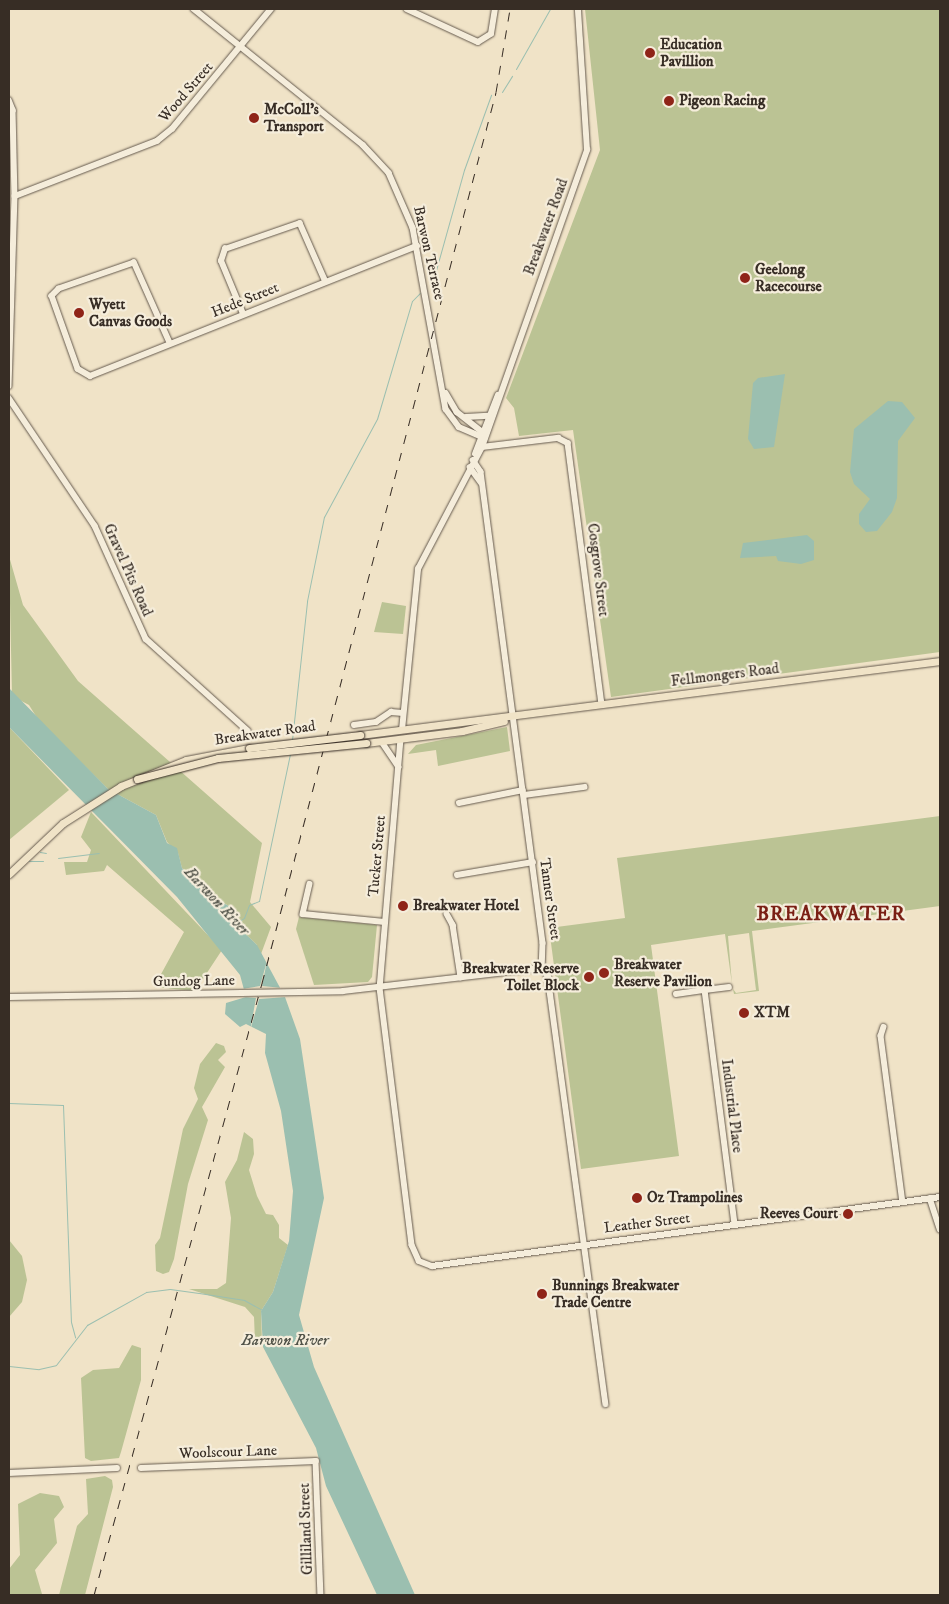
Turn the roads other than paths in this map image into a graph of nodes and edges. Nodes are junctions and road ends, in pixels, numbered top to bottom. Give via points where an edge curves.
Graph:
1 (194, 9) edge
2 (271, 9) edge
3 (407, 9) edge
4 (495, 9) edge
5 (578, 9) edge
6 (241, 47) junction
7 (9, 100) edge
8 (15, 196) junction
9 (12, 226) edge
10 (417, 246) junction
11 (325, 280) junction
12 (243, 314) junction
13 (170, 344) junction
14 (503, 384) joint
15 (9, 386) edge
16 (443, 386) junction
17 (9, 398) edge
18 (495, 405) junction
19 (458, 413) junction
20 (488, 416) junction
21 (482, 440) junction
22 (472, 463) junction
23 (940, 661) edge
24 (602, 704) junction
25 (403, 713) junction
26 (513, 717) junction
27 (354, 725) dead end
28 (248, 730) dead end
29 (402, 730) junction
30 (401, 739) junction
31 (382, 742) junction
32 (399, 767) junction
33 (137, 779) junction
34 (584, 787) dead end
35 (523, 792) junction
36 (459, 803) dead end
37 (532, 862) junction
38 (9, 874) edge
39 (457, 875) dead end
40 (310, 884) dead end
41 (447, 914) dead end
42 (385, 922) junction
43 (542, 968) junction
44 (461, 978) junction
45 (729, 987) dead end
46 (380, 988) junction
47 (704, 990) junction
48 (676, 994) dead end
49 (9, 997) edge
50 (884, 1026) dead end
51 (940, 1197) edge
52 (930, 1198) junction
53 (904, 1202) junction
54 (735, 1224) junction
55 (940, 1229) edge
56 (583, 1244) junction
57 (419, 1261) joint
58 (606, 1404) dead end
59 (316, 1461) joint
60 (117, 1468) dead end
61 (141, 1468) dead end
62 (9, 1473) edge
63 (321, 1595) edge

1 - 6 street, Barwon Terrace
2 - 6 street, Wood Street
3 - 4 street via 478,42 491,34
5 - 14 street, Breakwater Road via 588,150
6 - 8 street, Wood Street via 172,129 157,141
6 - 10 street, Barwon Terrace via 363,145 389,173
7 - 8 street via 14,110
8 - 9 street
9 - 15 street
10 - 11 street, Hede Street
10 - 16 street, Barwon Terrace
11 - 12 street, Hede Street
11 - 12 street via 300,223 225,249 221,261
12 - 13 street, Hede Street
13 - 13 street, Hede Street via 90,376 83,375 52,296 59,289 126,262 140,270
14 - 18 street, Tucker Street
16 - 19 street, Barwon Terrace
16 - 21 street, Barwon Terrace via 450,417 461,428
17 - 28 street, Gravel Pits Road via 95,526 146,639
18 - 20 street, Tucker Street
18 - 21 street
19 - 20 street via 473,419
19 - 21 street, Barwon Terrace
20 - 21 street, Tucker Street
21 - 22 street, Tucker Street
21 - 24 street, Cosgrove Street via 502,446 565,440
22 - 25 street, Tucker Street via 418,568
22 - 26 street, Tanner Street via 482,484
23 - 24 main road, Fellmongers Road
24 - 26 main road, Fellmongers Road
25 - 27 street via 391,712 376,722
25 - 29 street, Tucker Street
26 - 29 main road, Fellmongers Road
26 - 30 main road, Fellmongers Road via 462,732
26 - 35 street, Tanner Street
29 - 30 main road, Tucker Street
29 - 33 main road, Breakwater Road, bridge via 205,755
30 - 31 main road, Breakwater Road
30 - 32 street, Tucker Street
31 - 32 street
31 - 33 main road, Breakwater Road, bridge via 218,758
32 - 42 street, Tucker Street
33 - 38 main road, Breakwater Road via 77,813
34 - 35 street
35 - 36 street
35 - 37 street, Tanner Street
37 - 39 street
37 - 43 street, Tanner Street via 545,955
40 - 42 street via 303,914
41 - 44 street via 454,925
42 - 46 street, Tucker Street
43 - 44 street, Gundog Lane
43 - 56 street, Tanner Street via 548,976
44 - 46 street, Gundog Lane
45 - 47 street
46 - 49 street, Gundog Lane
46 - 57 street, Tucker Street via 412,1245
47 - 48 street
47 - 54 street, Industrial Place
50 - 53 street via 881,1036
51 - 52 street, Leather Street
52 - 53 street, Leather Street
52 - 55 street
53 - 54 street, Leather Street
54 - 56 street, Leather Street
56 - 57 street, Leather Street via 432,1266
56 - 58 street, Tanner Street
59 - 61 street, Woolscour Lane
59 - 63 street, Gilliland Street
60 - 62 street

